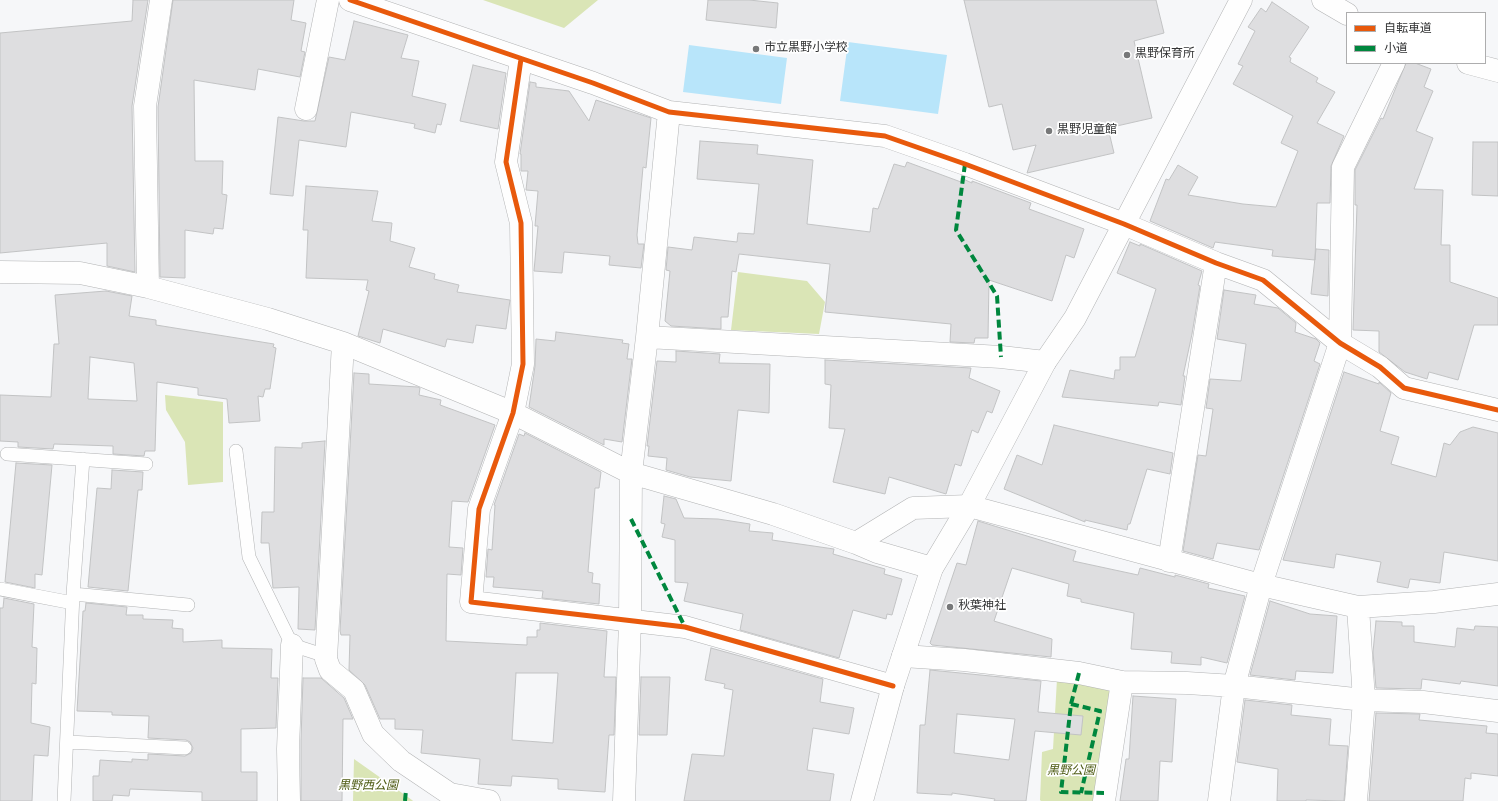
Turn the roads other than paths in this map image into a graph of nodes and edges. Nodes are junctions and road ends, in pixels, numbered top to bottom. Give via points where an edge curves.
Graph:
1 (162, 0) edge
2 (328, 0) edge
3 (350, 0) edge
4 (1241, 0) edge
5 (1323, 0) edge
6 (1346, 13) edge
7 (521, 59) junction
8 (1394, 64) edge
9 (1472, 64) edge
10 (1498, 71) edge
11 (306, 109) dead end
12 (669, 112) junction
13 (1124, 224) junction
14 (1216, 263) junction
15 (0, 272) edge
16 (148, 287) junction
17 (647, 337) junction
18 (343, 342) junction
19 (1340, 343) junction
20 (1045, 362) junction
21 (1498, 410) edge
22 (513, 413) junction
23 (236, 451) dead end
24 (7, 454) dead end
25 (83, 459) junction
26 (146, 464) dead end
27 (631, 473) junction
28 (969, 506) junction
29 (856, 543) junction
30 (1169, 560) junction
31 (932, 568) junction
32 (1261, 586) junction
33 (0, 589) edge
34 (1498, 594) edge
35 (73, 598) junction
36 (188, 605) dead end
37 (1358, 607) junction
38 (630, 621) junction
39 (292, 645) junction
40 (326, 656) junction
41 (903, 656) junction
42 (1122, 682) junction
43 (893, 686) junction
44 (1234, 686) junction
45 (1364, 700) junction
46 (1498, 711) edge
47 (68, 742) junction
48 (185, 748) dead end
49 (64, 801) edge
50 (289, 801) edge
51 (489, 801) edge
52 (624, 801) edge
53 (862, 801) edge
54 (1104, 801) edge
55 (1219, 801) edge
56 (1356, 801) edge

1 - 16 street via 145,106
2 - 11 street
3 - 7 street
4 - 13 street
5 - 6 street
7 - 12 street via 592,82
7 - 22 street via 506,162 521,223 523,364
8 - 19 street via 1343,167
9 - 10 street
12 - 13 street via 885,136
12 - 17 street
13 - 14 street
13 - 20 street via 1075,318
14 - 19 street via 1263,280
14 - 30 street
15 - 16 street via 80,272
16 - 18 street
17 - 20 street via 993,356
17 - 27 street
18 - 22 street
18 - 40 street
19 - 21 street via 1380,368 1404,388
19 - 32 street
20 - 28 street
22 - 27 street
22 - 38 street via 479,509 471,602
23 - 39 lane via 249,557
24 - 25 lane
25 - 26 lane
25 - 35 lane
27 - 29 street via 773,514
27 - 38 street
28 - 29 street via 913,508
28 - 30 street
28 - 31 street
29 - 31 street
30 - 32 street
31 - 41 street
32 - 37 street
32 - 44 street
33 - 35 lane
34 - 37 street via 1434,602
35 - 36 lane
35 - 47 lane
37 - 45 street
38 - 43 street via 685,627
38 - 52 street
39 - 40 lane
39 - 50 street
40 - 51 street via 330,670 354,690 373,734 401,761 450,794
41 - 42 street via 1079,673
41 - 43 street
42 - 44 street
42 - 54 street
43 - 53 street
44 - 45 street
44 - 55 street
45 - 46 street via 1423,702
45 - 56 street
47 - 48 lane
47 - 49 lane

